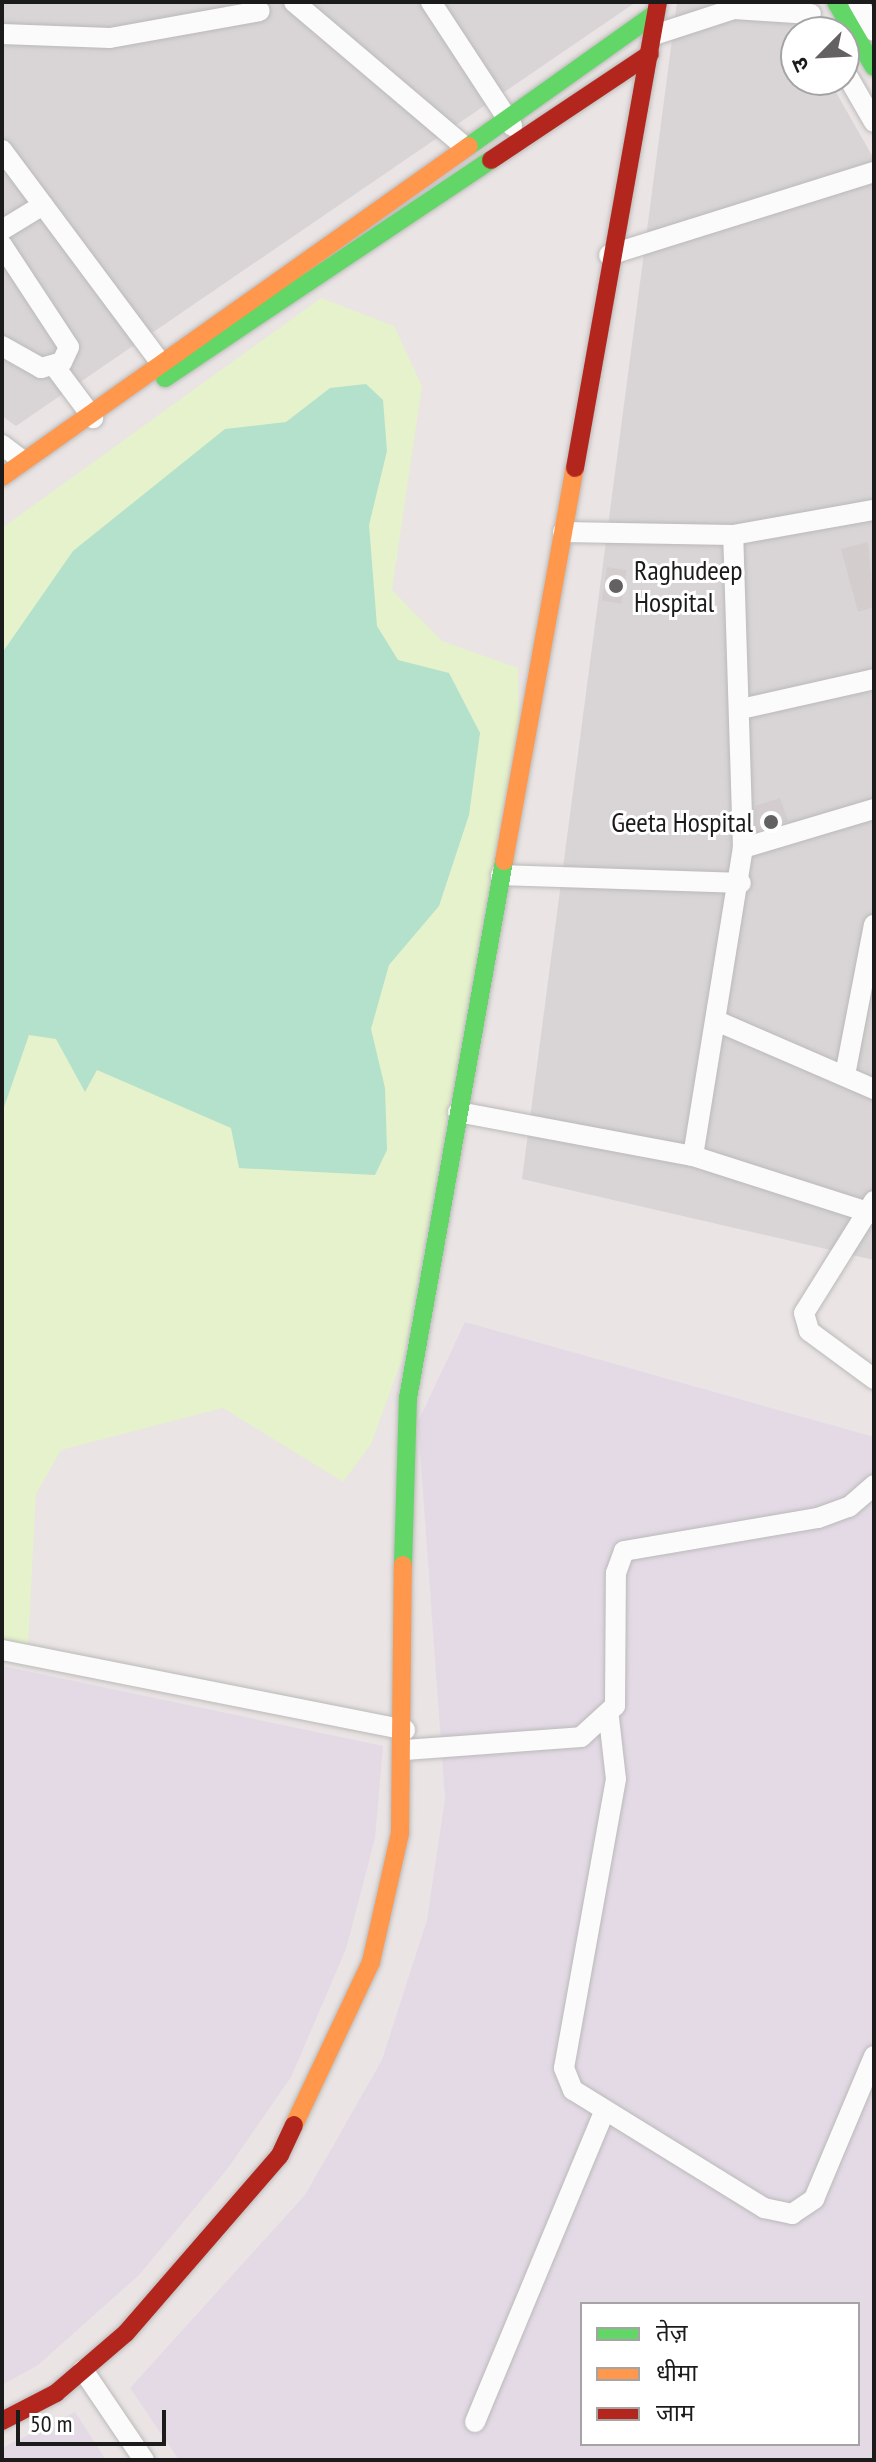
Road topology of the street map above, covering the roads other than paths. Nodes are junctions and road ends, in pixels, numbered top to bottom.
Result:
1 (292, 2) edge
2 (431, 2) edge
3 (836, 2) edge
4 (864, 4) edge
5 (257, 6) edge
6 (657, 8) edge
7 (813, 16) edge
8 (874, 31) edge
9 (2, 34) edge
10 (652, 44) junction
11 (874, 67) edge
12 (859, 96) edge
13 (507, 118) junction
14 (874, 122) edge
15 (521, 140) junction
16 (464, 146) junction
17 (2, 150) edge
18 (874, 172) edge
19 (43, 205) junction
20 (2, 230) edge
21 (2, 245) edge
22 (609, 255) junction
23 (2, 346) edge
24 (159, 361) junction
25 (55, 367) junction
26 (126, 394) junction
27 (93, 418) junction
28 (2, 445) edge
29 (23, 461) junction
30 (2, 477) edge
31 (874, 510) edge
32 (563, 532) junction
33 (733, 535) junction
34 (874, 679) edge
35 (741, 709) junction
36 (874, 809) edge
37 (743, 848) junction
38 (501, 875) junction
39 (741, 883) junction
40 (874, 927) edge
41 (719, 1022) junction
42 (845, 1075) junction
43 (874, 1089) edge
44 (458, 1112) junction
45 (693, 1156) junction
46 (872, 1208) edge
47 (874, 1379) edge
48 (874, 1485) edge
49 (2, 1650) edge
50 (609, 1718) junction
51 (405, 1740) junction
52 (874, 2056) edge
53 (604, 2112) junction
54 (83, 2370) junction
55 (2, 2421) edge
56 (475, 2422) dead end
57 (144, 2460) edge

1 - 5 street
1 - 16 street
2 - 13 street
3 - 11 street
4 - 8 street
5 - 9 street
6 - 10 street
6 - 13 street
7 - 10 street
10 - 15 street
10 - 22 street
12 - 14 street
13 - 15 street
13 - 16 street
15 - 26 street
16 - 24 street
17 - 19 street
18 - 22 street
19 - 20 street
19 - 24 street
21 - 25 street
22 - 32 street
23 - 25 street
24 - 26 street
25 - 27 street
26 - 27 street
27 - 29 street
28 - 29 street
29 - 30 street
31 - 33 street
32 - 33 street
32 - 38 street
33 - 35 street
34 - 35 street
35 - 37 street
36 - 37 street
37 - 39 street
38 - 39 street
38 - 44 street
39 - 41 street
40 - 42 street
41 - 42 street
41 - 45 street
42 - 43 street
44 - 45 street
44 - 51 street
45 - 46 street
46 - 47 street
48 - 50 street
49 - 51 street
50 - 51 street
50 - 53 street
51 - 54 street
52 - 53 street
53 - 56 street
54 - 55 street
54 - 57 street

